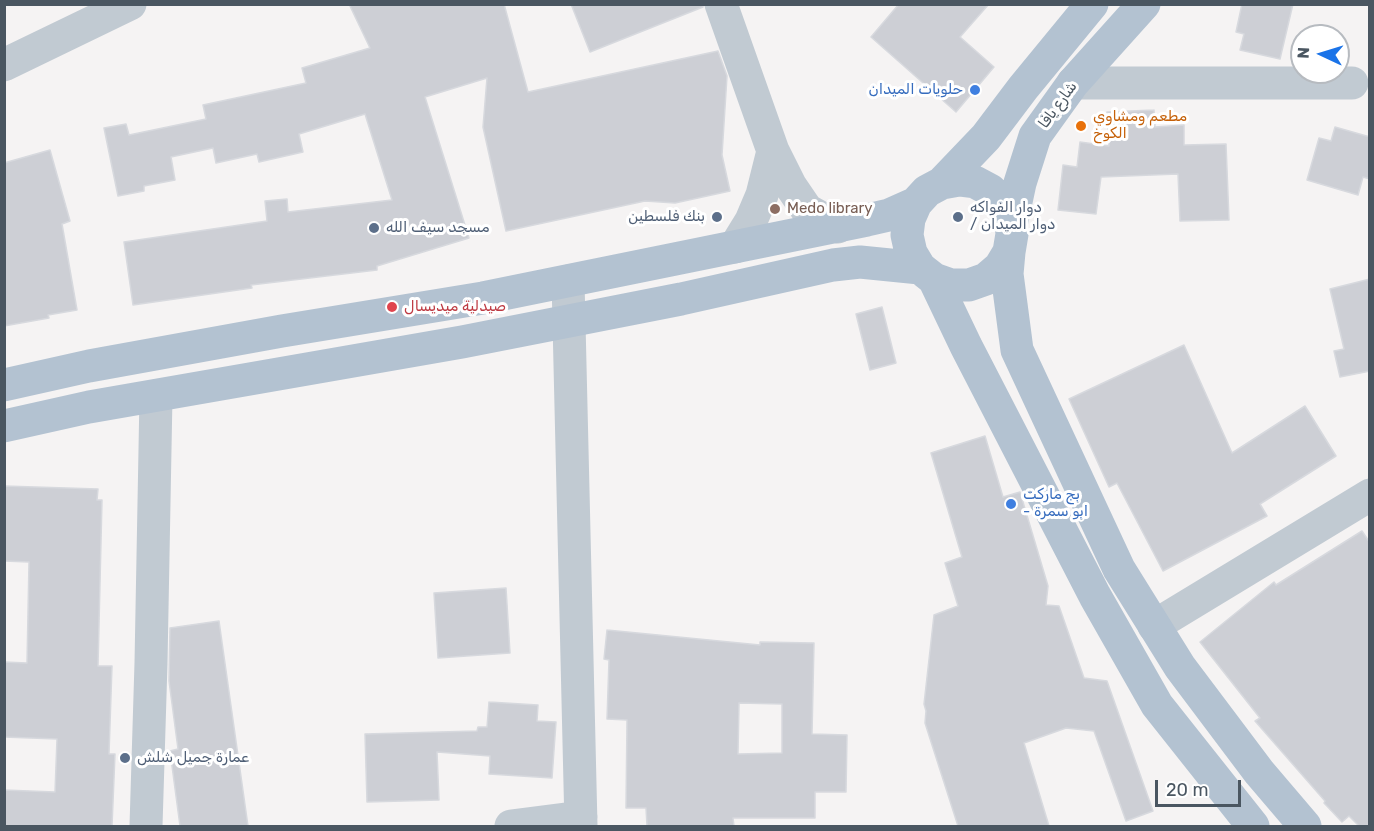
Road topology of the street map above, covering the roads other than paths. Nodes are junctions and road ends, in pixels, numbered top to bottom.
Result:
1 (130, 4) edge
2 (722, 4) edge
3 (1092, 4) edge
4 (1144, 4) edge
5 (4, 65) edge
6 (1073, 83) junction
7 (1352, 83) dead end
8 (773, 151) junction
9 (942, 183) junction
10 (916, 203) junction
11 (838, 227) junction
12 (1010, 238) junction
13 (735, 247) junction
14 (927, 274) junction
15 (568, 281) junction
16 (570, 320) junction
17 (4, 385) edge
18 (156, 396) junction
19 (4, 426) edge
20 (1370, 495) edge
21 (1154, 626) junction
22 (581, 822) edge
23 (146, 826) edge
24 (511, 826) edge
25 (1253, 826) edge
26 (1305, 826) edge

1 - 5 street
2 - 8 street
3 - 9 main road
4 - 6 main road, شارع يافا
6 - 7 street
6 - 12 main road, شارع يافا
8 - 11 street
8 - 13 street
9 - 10 main road
9 - 12 main road
10 - 11 main road
10 - 14 main road
11 - 13 main road
12 - 14 main road
12 - 21 main road, شارع يافا
13 - 15 main road
14 - 16 main road
14 - 25 main road
15 - 16 street
15 - 17 main road
16 - 18 main road
16 - 22 street
18 - 19 main road
18 - 23 street
20 - 21 street
21 - 26 main road, شارع يافا
22 - 24 street

